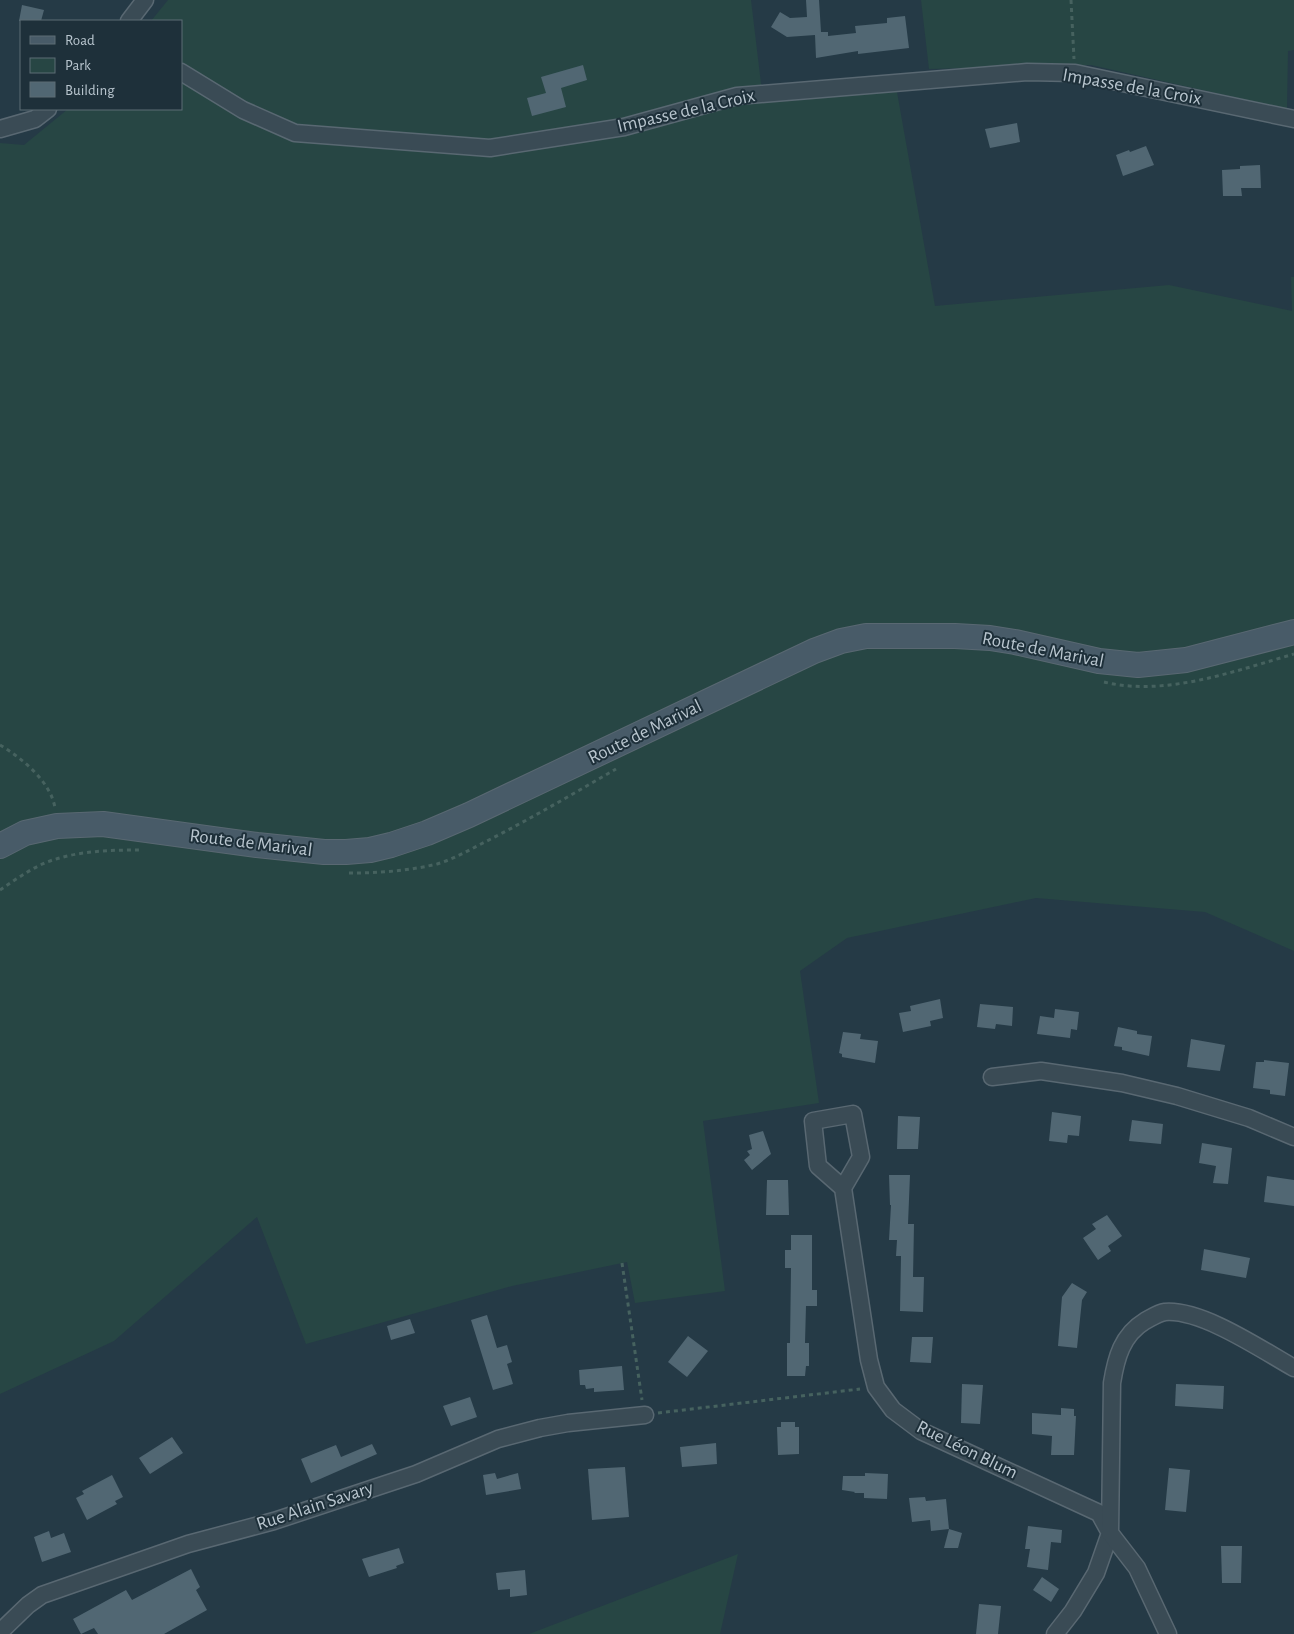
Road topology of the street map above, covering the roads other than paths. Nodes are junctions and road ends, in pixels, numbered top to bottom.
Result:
1 (146, 0) edge
2 (130, 20) edge
3 (182, 73) edge
4 (47, 110) edge
5 (1294, 119) edge
6 (0, 129) edge
7 (1294, 632) edge
8 (0, 846) edge
9 (992, 1077) dead end
10 (1294, 1137) edge
11 (843, 1188) dead end
12 (1294, 1368) edge
13 (645, 1415) road end
14 (1110, 1534) junction
15 (0, 1632) edge
16 (1055, 1634) edge
17 (1168, 1634) edge

1 - 2 street
3 - 5 street, Impasse de la Croix
4 - 6 street
7 - 8 main road, Route de Marival
9 - 10 street
11 - 14 street, Rue Léon Blum
12 - 14 street
13 - 15 street, Rue Alain Savary
14 - 16 street
14 - 17 street, Rue Léon Blum

